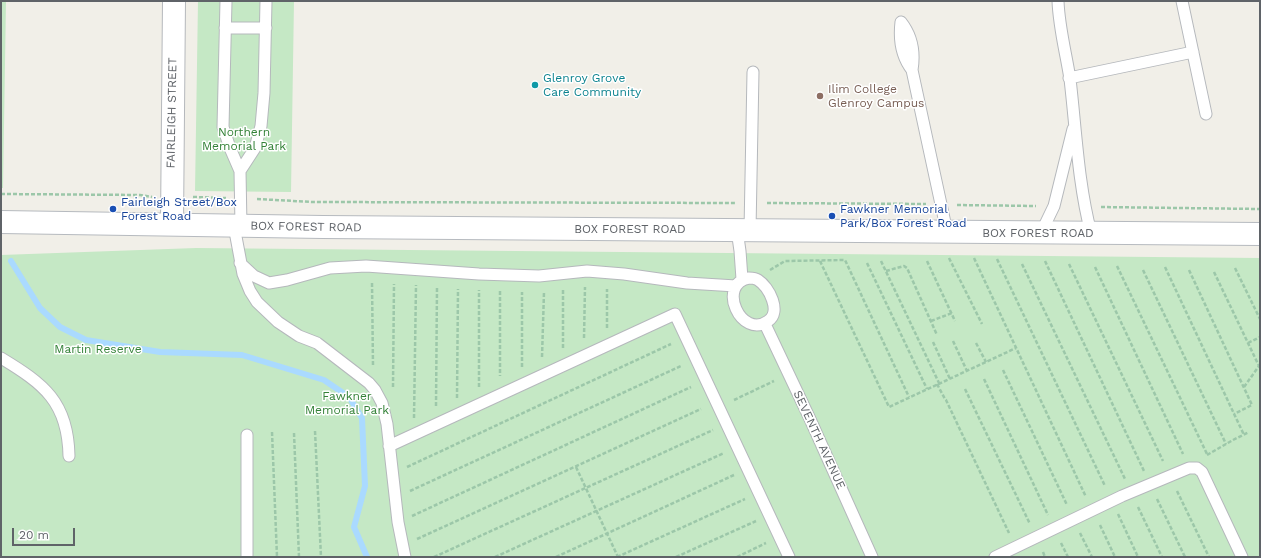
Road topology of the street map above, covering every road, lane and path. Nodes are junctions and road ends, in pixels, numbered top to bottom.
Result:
1 (174, 1) edge
2 (226, 1) edge
3 (266, 1) edge
4 (1058, 1) edge
5 (1182, 1) edge
6 (225, 28) junction
7 (266, 28) junction
8 (1193, 52) junction
9 (912, 70) dead end
10 (753, 72) dead end
11 (1069, 78) junction
12 (1206, 114) dead end
13 (1074, 121) junction
14 (240, 171) junction
15 (1, 194) edge
16 (6, 194) junction
17 (4, 197) dead end
18 (172, 197) junction
19 (240, 198) junction
20 (1, 222) edge
21 (172, 224) junction
22 (237, 226) junction
23 (744, 230) junction
24 (947, 232) junction
25 (1042, 233) junction
26 (1091, 233) junction
27 (1260, 234) edge
28 (949, 258) dead end
29 (974, 258) dead end
30 (997, 259) dead end
31 (820, 261) junction
32 (881, 261) dead end
33 (927, 261) dead end
34 (1045, 261) dead end
35 (240, 263) junction
36 (867, 263) dead end
37 (1022, 264) dead end
38 (1069, 264) dead end
39 (372, 266) junction
40 (1094, 266) dead end
41 (1117, 266) dead end
42 (1165, 267) dead end
43 (395, 268) junction
44 (1235, 268) dead end
45 (417, 270) junction
46 (1143, 270) dead end
47 (1189, 270) dead end
48 (437, 271) junction
49 (585, 271) junction
50 (886, 271) junction
51 (458, 272) junction
52 (608, 272) junction
53 (1214, 272) dead end
54 (479, 274) junction
55 (564, 274) junction
56 (500, 275) junction
57 (522, 276) junction
58 (544, 276) junction
59 (756, 279) junction
60 (739, 282) junction
61 (952, 313) junction
62 (1260, 319) edge
63 (931, 321) junction
64 (955, 321) dead end
65 (765, 324) junction
66 (982, 324) dead end
67 (937, 335) dead end
68 (686, 338) junction
69 (1260, 338) edge
70 (953, 341) dead end
71 (933, 342) dead end
72 (976, 343) dead end
73 (1248, 343) junction
74 (607, 346) junction
75 (1016, 348) junction
76 (584, 356) junction
77 (1, 358) edge
78 (696, 359) junction
79 (986, 362) junction
80 (563, 366) junction
81 (967, 370) junction
82 (1003, 370) dead end
83 (788, 375) junction
84 (542, 376) junction
85 (950, 379) junction
86 (984, 379) dead end
87 (706, 380) junction
88 (938, 384) junction
89 (522, 385) junction
90 (373, 387) junction
91 (1244, 387) junction
92 (393, 389) dead end
93 (927, 389) junction
94 (965, 389) dead end
95 (500, 395) junction
96 (909, 398) junction
97 (478, 405) junction
98 (718, 405) junction
99 (457, 414) junction
100 (1234, 414) junction
101 (436, 424) junction
102 (726, 424) junction
103 (315, 431) dead end
104 (272, 432) dead end
105 (1249, 432) dead end
106 (294, 433) dead end
107 (414, 434) junction
108 (247, 435) dead end
109 (1244, 435) junction
110 (1226, 444) junction
111 (389, 446) junction
112 (737, 447) junction
113 (1207, 455) junction
114 (69, 456) dead end
115 (576, 466) junction
116 (1192, 468) junction
117 (748, 469) junction
118 (394, 474) junction
119 (1170, 476) junction
120 (1150, 484) junction
121 (586, 488) junction
122 (1131, 492) junction
123 (758, 493) junction
124 (396, 497) junction
125 (1112, 501) junction
126 (1093, 510) junction
127 (596, 511) junction
128 (769, 515) junction
129 (1074, 520) junction
130 (398, 522) junction
131 (1054, 528) junction
132 (607, 534) junction
133 (779, 537) junction
134 (1036, 537) junction
135 (1015, 547) junction
136 (404, 551) edge
137 (247, 557) edge
138 (277, 557) edge
139 (299, 557) edge
140 (321, 557) edge
141 (434, 557) edge
142 (495, 557) edge
143 (556, 557) edge
144 (617, 557) edge
145 (676, 557) edge
146 (737, 557) edge
147 (788, 557) edge
148 (872, 557) edge
149 (995, 557) edge
150 (1045, 557) edge
151 (1092, 557) edge
152 (1115, 557) edge
153 (1138, 557) edge
154 (1162, 557) edge
155 (1185, 557) edge
156 (1209, 557) edge
157 (1242, 557) edge

1 - 18 street, FAIRLEIGH STREET
2 - 6 lane
3 - 7 lane
4 - 11 lane
5 - 8 lane
6 - 7 lane
6 - 14 lane
7 - 14 lane
8 - 11 lane
8 - 12 lane
9 - 24 lane
10 - 23 lane
11 - 13 lane
13 - 25 lane
13 - 26 lane
14 - 19 lane
15 - 16 path
16 - 17 path
16 - 18 path
18 - 19 path
18 - 21 street, FAIRLEIGH STREET
19 - 22 lane
20 - 21 street, BOX FOREST ROAD
21 - 22 street, BOX FOREST ROAD
22 - 23 street, BOX FOREST ROAD
22 - 35 lane
23 - 24 street, BOX FOREST ROAD
23 - 60 lane
24 - 25 street, BOX FOREST ROAD
25 - 26 street, BOX FOREST ROAD
26 - 27 street, BOX FOREST ROAD
28 - 66 path
29 - 75 path
30 - 125 path
31 - 59 path
31 - 96 path
31 - 96 path
32 - 50 path
33 - 61 path
34 - 120 path
35 - 39 lane
35 - 90 lane
36 - 93 path
37 - 122 path
38 - 119 path
39 - 43 lane
39 - 90 path
40 - 116 path
41 - 113 path
42 - 100 path
43 - 45 lane
43 - 92 path
44 - 62 path
45 - 48 lane
45 - 107 path
46 - 110 path
47 - 91 path
48 - 51 lane
48 - 101 path
49 - 52 lane
49 - 55 lane
49 - 76 path
50 - 63 path
50 - 88 path
51 - 54 lane
51 - 99 path
52 - 60 lane
52 - 74 path
53 - 73 path
54 - 56 lane
54 - 97 path
55 - 58 lane
55 - 80 path
56 - 57 lane
56 - 95 path
57 - 58 lane
57 - 89 path
58 - 84 path
59 - 60 lane
59 - 65 lane
60 - 65 lane
61 - 63 path
61 - 64 path
63 - 67 path
65 - 83 lane, SEVENTH AVENUE
68 - 74 lane
68 - 78 lane
68 - 118 path
69 - 73 path
70 - 81 path
71 - 85 path
72 - 79 path
73 - 91 path
74 - 76 lane
75 - 79 path
75 - 126 path
76 - 80 lane
77 - 114 lane
78 - 87 lane
78 - 124 path
79 - 81 path
80 - 84 lane
81 - 85 path
82 - 129 path
83 - 98 path
83 - 148 lane, SEVENTH AVENUE
84 - 89 lane
85 - 88 path
86 - 131 path
87 - 98 lane
87 - 130 path
88 - 93 path
88 - 135 path
89 - 95 lane
90 - 111 lane
91 - 100 path
93 - 96 path
94 - 134 path
95 - 97 lane
97 - 99 lane
98 - 102 lane
98 - 115 path
99 - 101 lane
100 - 109 path
101 - 107 lane
102 - 112 lane
102 - 121 path
103 - 140 path
104 - 138 path
105 - 109 path
106 - 139 path
107 - 111 lane
108 - 137 lane
109 - 110 path
110 - 113 path
111 - 118 lane
112 - 117 lane
112 - 127 path
113 - 116 path
115 - 121 path
115 - 136 path
116 - 119 lane
116 - 157 lane
117 - 123 lane
117 - 132 path
118 - 124 lane
119 - 120 lane
119 - 156 path
120 - 122 lane
120 - 155 path
121 - 127 path
121 - 141 path
122 - 125 lane
122 - 154 path
123 - 128 lane
123 - 144 path
124 - 130 lane
125 - 126 lane
125 - 153 path
126 - 129 lane
126 - 152 path
127 - 132 path
127 - 142 path
128 - 133 lane
128 - 145 path
129 - 131 lane
129 - 151 path
130 - 136 lane
131 - 134 lane
132 - 143 path
132 - 144 path
133 - 146 path
133 - 147 lane
134 - 135 lane
134 - 150 path
135 - 149 lane

